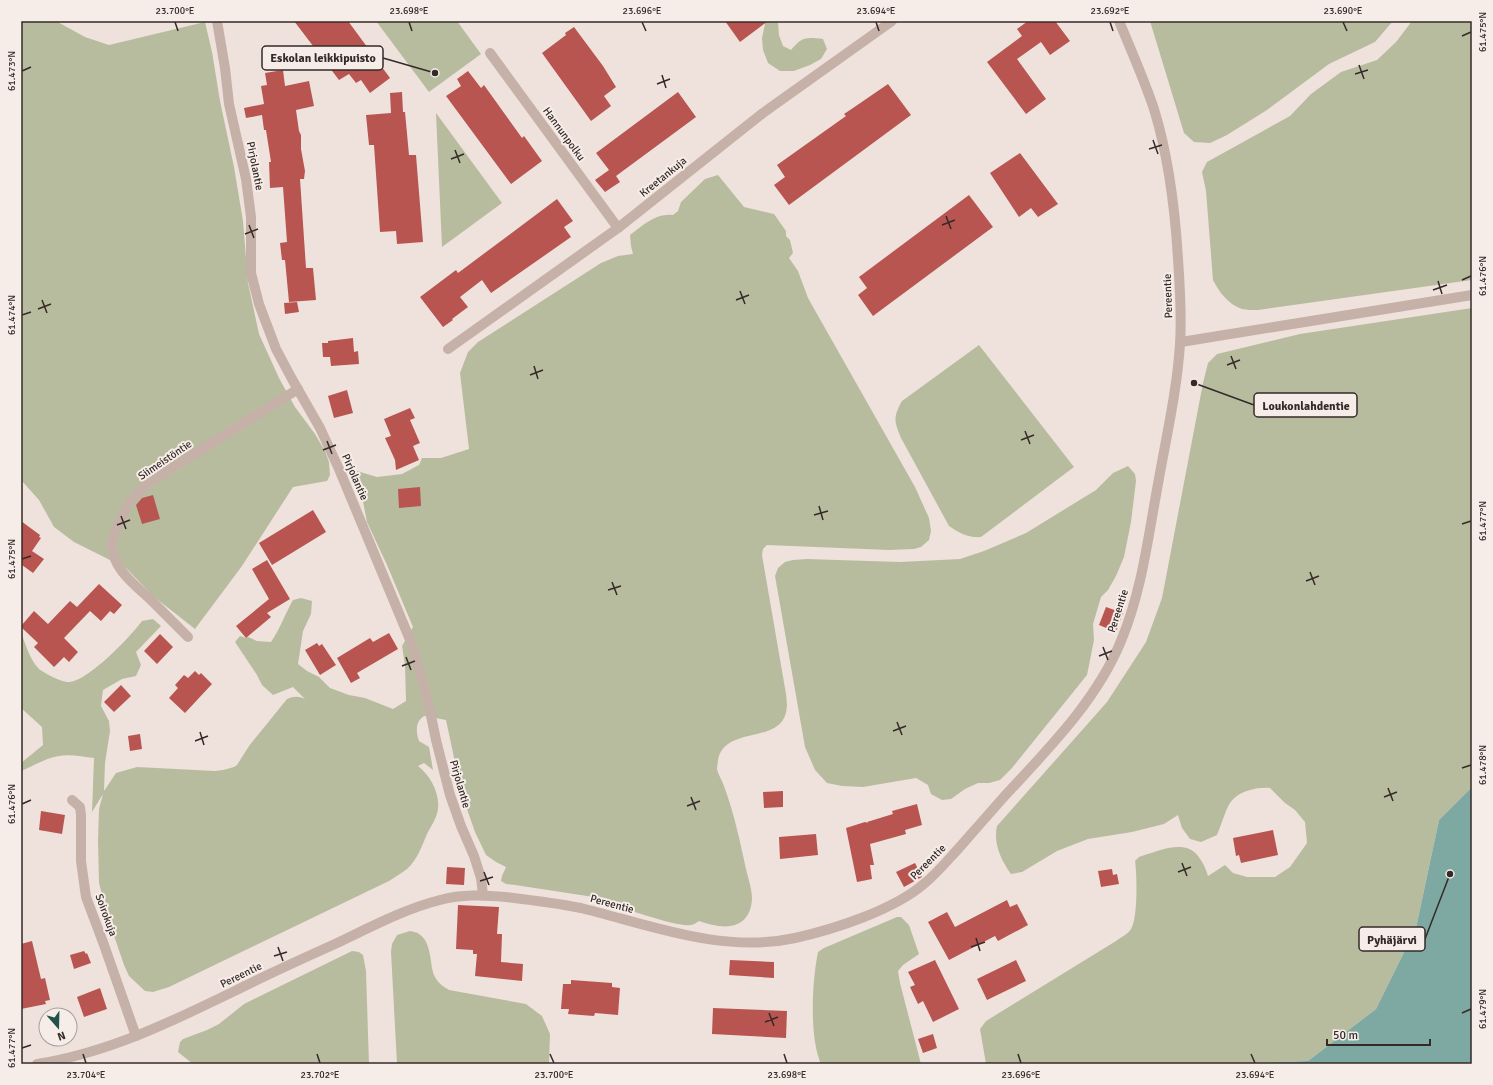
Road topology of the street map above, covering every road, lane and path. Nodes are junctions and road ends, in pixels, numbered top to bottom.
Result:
1 (217, 21) edge
2 (892, 21) edge
3 (1119, 21) edge
4 (490, 53) dead end
5 (618, 228) junction
6 (1472, 295) edge
7 (1181, 342) junction
8 (448, 349) dead end
9 (298, 389) junction
10 (188, 637) dead end
11 (72, 800) dead end
12 (483, 895) junction
13 (136, 1036) junction
14 (50, 1063) edge
15 (37, 1064) edge

1 - 9 street, Pirjolantie
2 - 5 street, Kreetankuja
3 - 7 street, Pereentie
4 - 5 street, Hannunpolku
5 - 8 street, Kreetankuja
6 - 7 street
7 - 12 street, Pereentie
9 - 10 street, Siimeistöntie
9 - 12 street, Pirjolantie
11 - 13 street, Soirokuja
12 - 13 street, Pereentie
13 - 14 street, Pereentie
14 - 15 street, Pereentie

